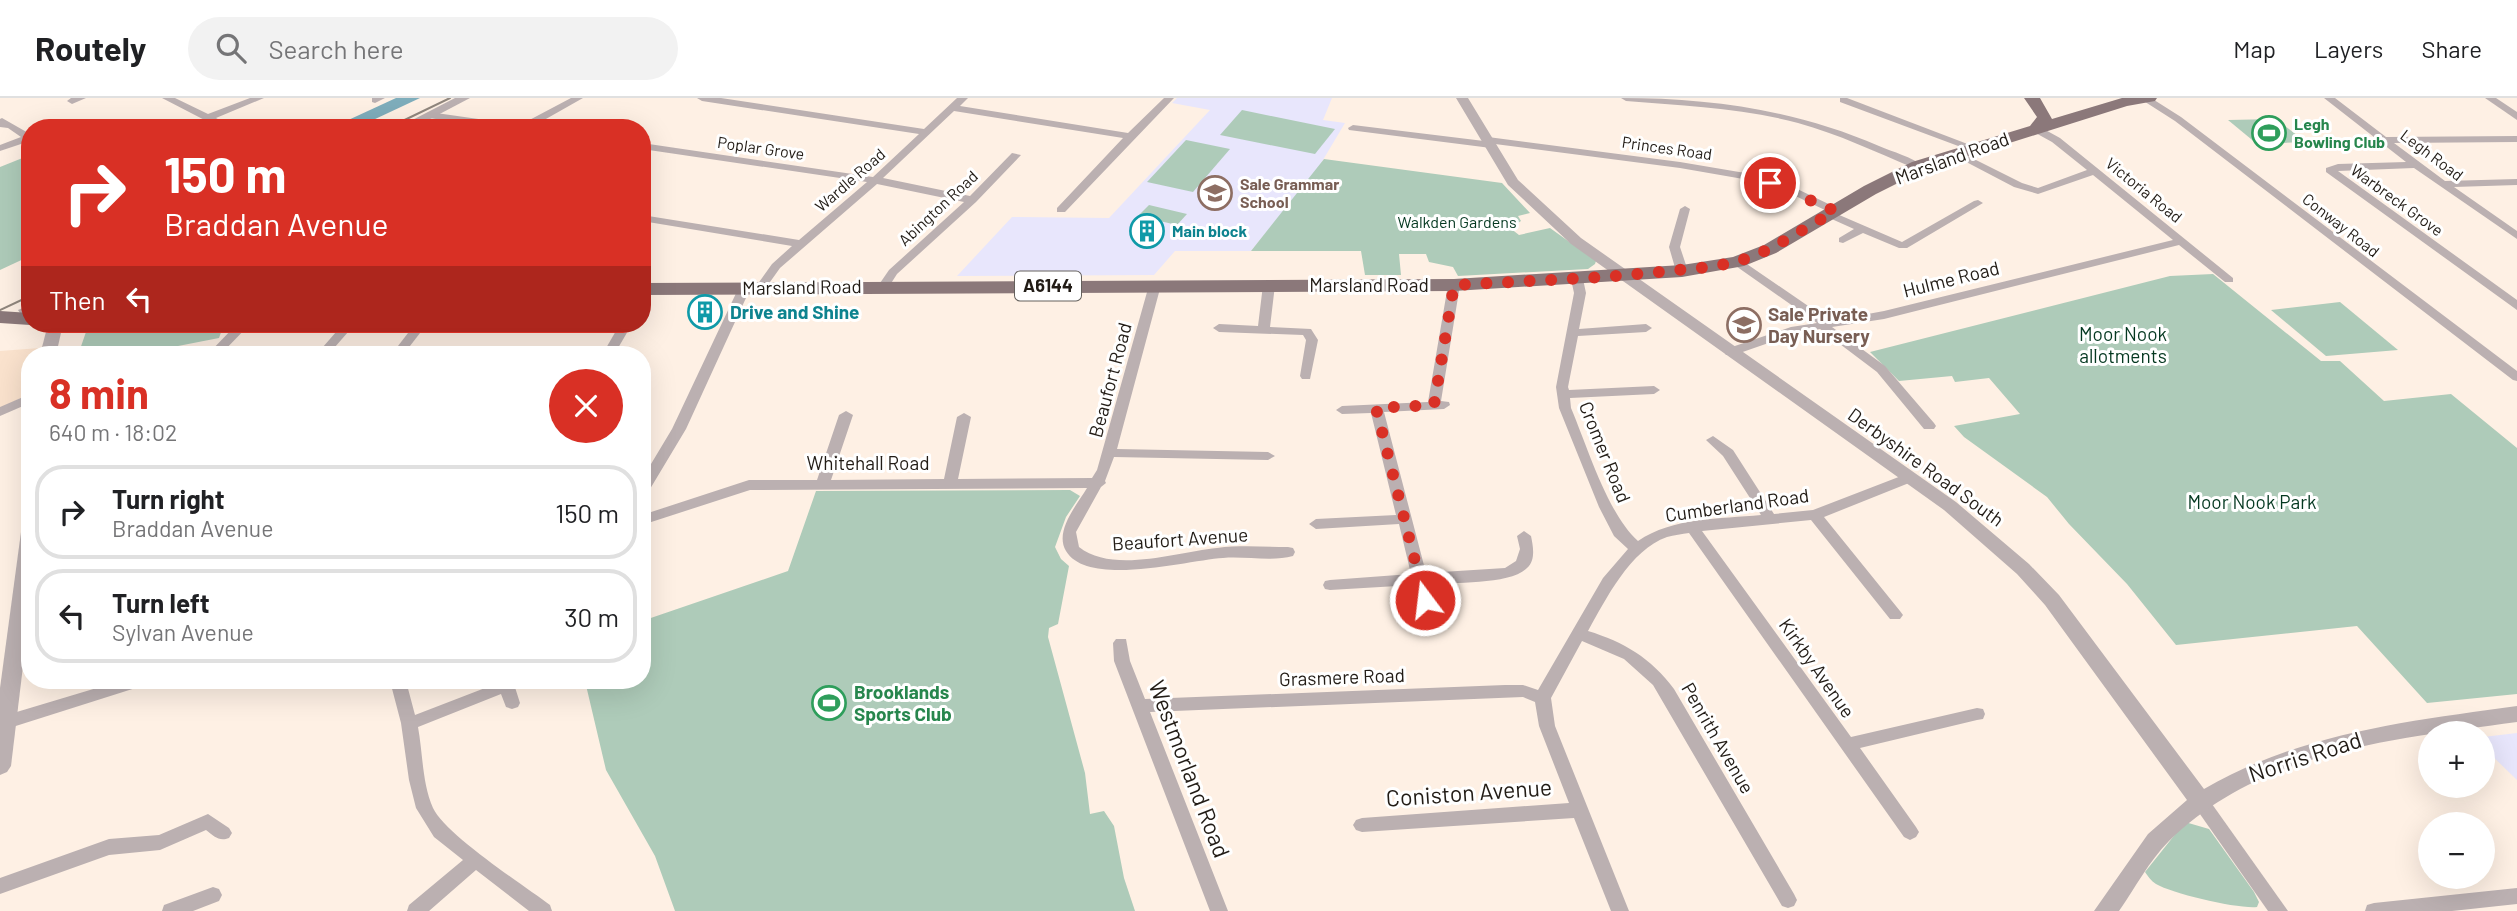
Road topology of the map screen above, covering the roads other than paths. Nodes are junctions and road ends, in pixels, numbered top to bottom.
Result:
1 (167, 98) edge
2 (259, 98) edge
3 (464, 98) edge
4 (578, 98) edge
5 (702, 98) edge
6 (962, 98) edge
7 (1169, 98) edge
8 (1462, 98) edge
9 (1626, 98) edge
10 (2147, 98) edge
11 (2329, 98) edge
12 (2490, 98) edge
13 (1843, 100) dead end
14 (2036, 102) edge
15 (952, 108) junction
16 (2085, 114) junction
17 (429, 115) junction
18 (2517, 117) edge
19 (208, 118) joint
20 (421, 119) edge
21 (457, 119) edge
22 (538, 119) edge
23 (1, 123) edge
24 (1353, 128) dead end
25 (2036, 129) junction
26 (21, 132) edge
27 (926, 132) junction
28 (1130, 136) junction
29 (2517, 139) edge
30 (21, 140) edge
31 (2386, 140) junction
32 (1489, 142) junction
33 (651, 147) edge
34 (0, 148) edge
35 (1964, 151) junction
36 (1016, 155) dead end
37 (2416, 165) junction
38 (1918, 166) junction
39 (2094, 171) junction
40 (875, 180) junction
41 (2517, 182) edge
42 (2444, 184) junction
43 (972, 200) junction
44 (1978, 203) dead end
45 (1685, 209) dead end
46 (1061, 211) dead end
47 (1832, 213) junction
48 (651, 219) edge
49 (1862, 229) junction
50 (2515, 233) edge
51 (1843, 240) dead end
52 (2182, 241) junction
53 (800, 244) junction
54 (1605, 261) junction
55 (1737, 262) junction
56 (1672, 272) junction
57 (1624, 275) junction
58 (1582, 278) junction
59 (2229, 280) dead end
60 (1155, 285) junction
61 (1269, 285) junction
62 (1454, 285) junction
63 (884, 286) junction
64 (753, 287) junction
65 (651, 291) edge
66 (1646, 291) junction
67 (2517, 306) edge
68 (21, 314) edge
69 (0, 317) edge
70 (1827, 324) junction
71 (1219, 328) dead end
72 (1646, 328) dead end
73 (1264, 330) junction
74 (235, 333) edge
75 (1571, 333) junction
76 (222, 346) edge
77 (1730, 352) junction
78 (1306, 376) dead end
79 (2517, 377) edge
80 (1654, 390) dead end
81 (1563, 394) junction
82 (21, 402) edge
83 (1376, 408) junction
84 (1342, 410) dead end
85 (0, 412) edge
86 (846, 415) dead end
87 (964, 417) dead end
88 (1928, 426) dead end
89 (1713, 440) dead end
90 (1110, 453) junction
91 (1268, 455) dead end
92 (651, 476) edge
93 (1909, 478) junction
94 (1099, 483) junction
95 (822, 484) junction
96 (950, 484) junction
97 (1815, 515) junction
98 (651, 517) edge
99 (1404, 519) junction
100 (1770, 519) junction
101 (1316, 524) dead end
102 (1692, 527) junction
103 (1524, 536) dead end
104 (1637, 549) junction
105 (1287, 552) dead end
106 (1419, 579) junction
107 (1330, 585) dead end
108 (1425, 600) dead end
109 (1895, 615) dead end
110 (21, 620) edge
111 (1578, 634) junction
112 (1121, 643) dead end
113 (113, 689) edge
114 (400, 689) edge
115 (492, 689) edge
116 (508, 689) edge
117 (1543, 698) junction
118 (512, 703) dead end
119 (1141, 706) junction
120 (1977, 714) dead end
121 (2517, 714) edge
122 (3, 723) edge
123 (409, 724) junction
124 (1846, 745) junction
125 (0, 766) edge
126 (2201, 802) junction
127 (1579, 810) junction
128 (1362, 825) dead end
129 (1910, 832) dead end
130 (223, 833) dead end
131 (475, 859) junction
132 (0, 887) edge
133 (213, 895) dead end
134 (2517, 895) edge
135 (1787, 900) dead end
136 (171, 911) edge
137 (416, 911) edge
138 (542, 911) edge
139 (1219, 911) edge
140 (1620, 911) edge
141 (2106, 911) edge
142 (2279, 911) edge
143 (2374, 911) edge

1 - 19 street
2 - 19 street
3 - 17 street
4 - 22 street
5 - 27 street
6 - 15 street, Wardle Road
7 - 28 street
8 - 32 street, Derbyshire Road South
9 - 38 street
10 - 16 main road, Marsland Road / A6144
10 - 79 street, Conway Road
11 - 31 street, Legh Road
12 - 18 street
13 - 35 street
14 - 16 main road, A6144
14 - 25 main road, A6144
15 - 27 street, Wardle Road
15 - 28 street
16 - 25 main road, Marsland Road / A6144
17 - 20 street
17 - 21 street
23 - 26 street
24 - 32 street, Princes Road
25 - 35 main road, Marsland Road / A6144
25 - 39 street, Victoria Road
27 - 40 street, Wardle Road
28 - 46 street
29 - 31 street
30 - 34 street
31 - 37 street, Legh Road
32 - 47 street, Princes Road
32 - 54 street, Derbyshire Road South
33 - 40 street, Poplar Grove
35 - 38 main road, Marsland Road / A6144
35 - 39 street
36 - 43 street, Abington Road
37 - 42 street, Legh Road
37 - 67 street, Warbreck Grove
38 - 47 main road, Marsland Road / A6144
39 - 52 street, Victoria Road
40 - 43 street, Poplar Grove
40 - 53 street, Wardle Road
41 - 42 street
42 - 50 street, Legh Road
43 - 63 street, Abington Road
44 - 49 street, Princes Road
45 - 56 street
47 - 49 street, Princes Road
47 - 55 main road, Marsland Road / A6144
48 - 53 street
49 - 51 street
52 - 59 street, Victoria Road
52 - 70 street, Hulme Road
53 - 64 street, Wardle Road
54 - 57 street, Derbyshire Road South
54 - 58 main road
55 - 56 main road, Marsland Road / A6144
55 - 70 street
56 - 57 main road, Marsland Road / A6144
56 - 66 main road
57 - 58 main road, Marsland Road / A6144
57 - 66 street, Derbyshire Road South
58 - 62 main road, Marsland Road / A6144
58 - 75 street, Cromer Road
60 - 61 main road, Marsland Road / A6144
60 - 63 main road, Marsland Road / A6144
60 - 90 street, Beaufort Road
61 - 62 main road, Marsland Road / A6144
61 - 73 street
62 - 83 street
63 - 64 main road, Marsland Road / A6144
64 - 65 main road, Marsland Road / A6144
64 - 92 street, Wardle Road
66 - 77 street, Derbyshire Road South
68 - 69 main road
70 - 77 street, Hulme Road
70 - 88 street
71 - 73 street
72 - 75 street
73 - 78 street
74 - 76 street
75 - 81 street, Cromer Road
77 - 93 street, Derbyshire Road South
80 - 81 street
81 - 104 street, Cromer Road
82 - 85 street
83 - 84 street
83 - 99 street
86 - 95 street
87 - 96 street
89 - 100 street
90 - 91 street
90 - 94 street, Beaufort Road
93 - 97 street, Cumberland Road
93 - 126 street, Derbyshire Road South
94 - 96 street, Whitehall Road
94 - 105 street, Beaufort Avenue
95 - 96 street, Whitehall Road
95 - 98 street, Whitehall Road
97 - 100 street, Cumberland Road
97 - 109 street
99 - 101 street
99 - 106 street
100 - 102 street, Cumberland Road
102 - 104 street, Cumberland Road
102 - 124 street, Kirkby Avenue
103 - 106 street
104 - 111 street, Cumberland Road
106 - 107 street
106 - 108 street
110 - 122 street
111 - 117 street, Cumberland Road
111 - 135 street, Penrith Avenue
112 - 119 street, Westmorland Road
113 - 122 street
114 - 123 street
115 - 123 street
116 - 118 street
117 - 119 street, Grasmere Road
117 - 127 street
119 - 139 street, Westmorland Road
120 - 124 street
121 - 126 street, Norris Road
122 - 125 street
123 - 131 street
124 - 129 street, Kirkby Avenue
126 - 141 street, Norris Road
126 - 142 street, Derbyshire Road South
127 - 128 street, Coniston Avenue
127 - 140 street
130 - 132 street
131 - 137 street
131 - 138 street
133 - 136 street
134 - 143 street

